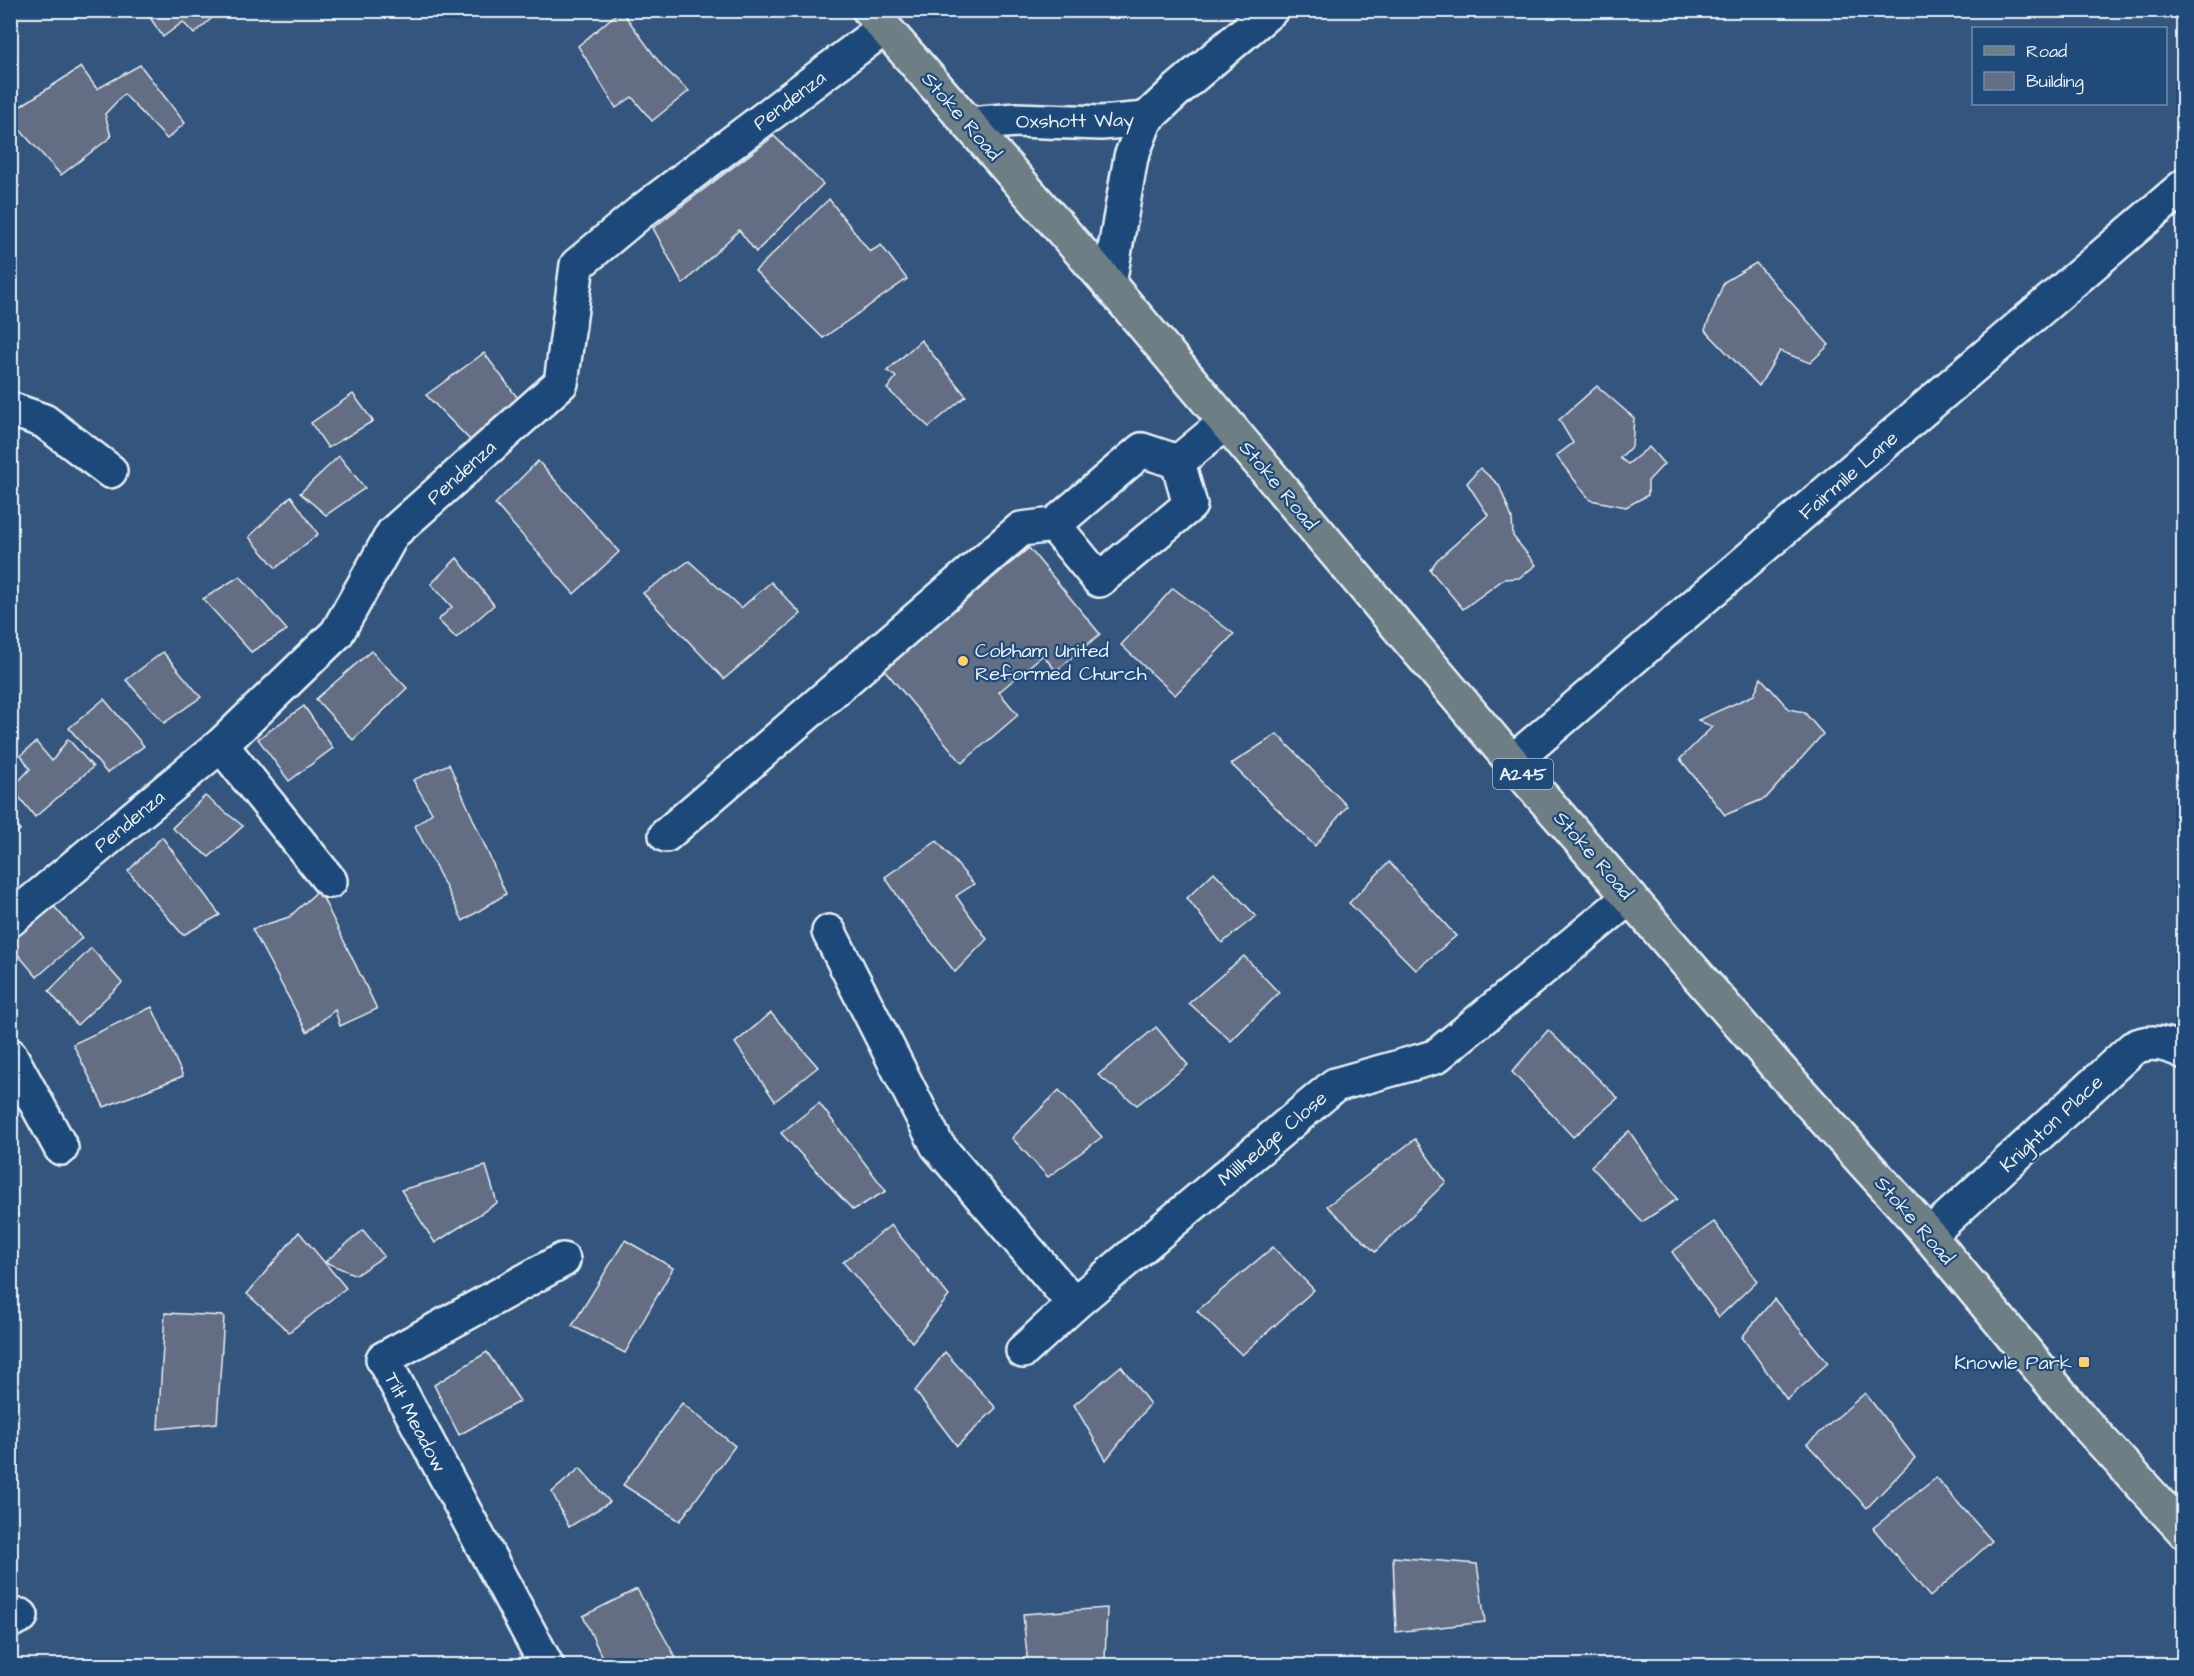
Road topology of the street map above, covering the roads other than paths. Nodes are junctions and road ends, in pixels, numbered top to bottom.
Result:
1 (1271, 10) edge
2 (877, 19) edge
3 (1146, 119) junction
4 (969, 124) junction
5 (2184, 186) edge
6 (1109, 284) junction
7 (10, 409) edge
8 (1225, 423) junction
9 (1178, 462) junction
10 (110, 471) dead end
11 (1054, 525) junction
12 (220, 745) junction
13 (1512, 762) junction
14 (666, 835) dead end
15 (330, 881) dead end
16 (1629, 897) junction
17 (10, 920) edge
18 (829, 932) dead end
19 (2184, 1052) edge
20 (10, 1055) edge
21 (61, 1148) dead end
22 (1929, 1235) junction
23 (563, 1260) dead end
24 (1074, 1304) junction
25 (1023, 1352) dead end
26 (2184, 1531) edge
27 (547, 1665) edge

1 - 3 street, Oxshott Way
2 - 4 main road, Stoke Road / A245
2 - 12 street, Pendenza
3 - 4 street, Oxshott Way
3 - 6 street, Oxshott Way
4 - 6 main road, Stoke Road / A245
5 - 13 street, Fairmile Lane
6 - 8 main road, Stoke Road / A245
7 - 10 street
8 - 9 street
8 - 13 main road, Stoke Road / A245
9 - 11 street
9 - 11 street
11 - 14 street
12 - 15 street
12 - 17 street, Pendenza
13 - 16 main road, Stoke Road / A245
16 - 22 main road, Stoke Road / A245
16 - 24 street, Millhedge Close
18 - 24 street
19 - 22 street, Knighton Place
20 - 21 street
22 - 26 main road, Stoke Road / A245
23 - 27 street, Tilt Meadow
24 - 25 street, Millhedge Close

